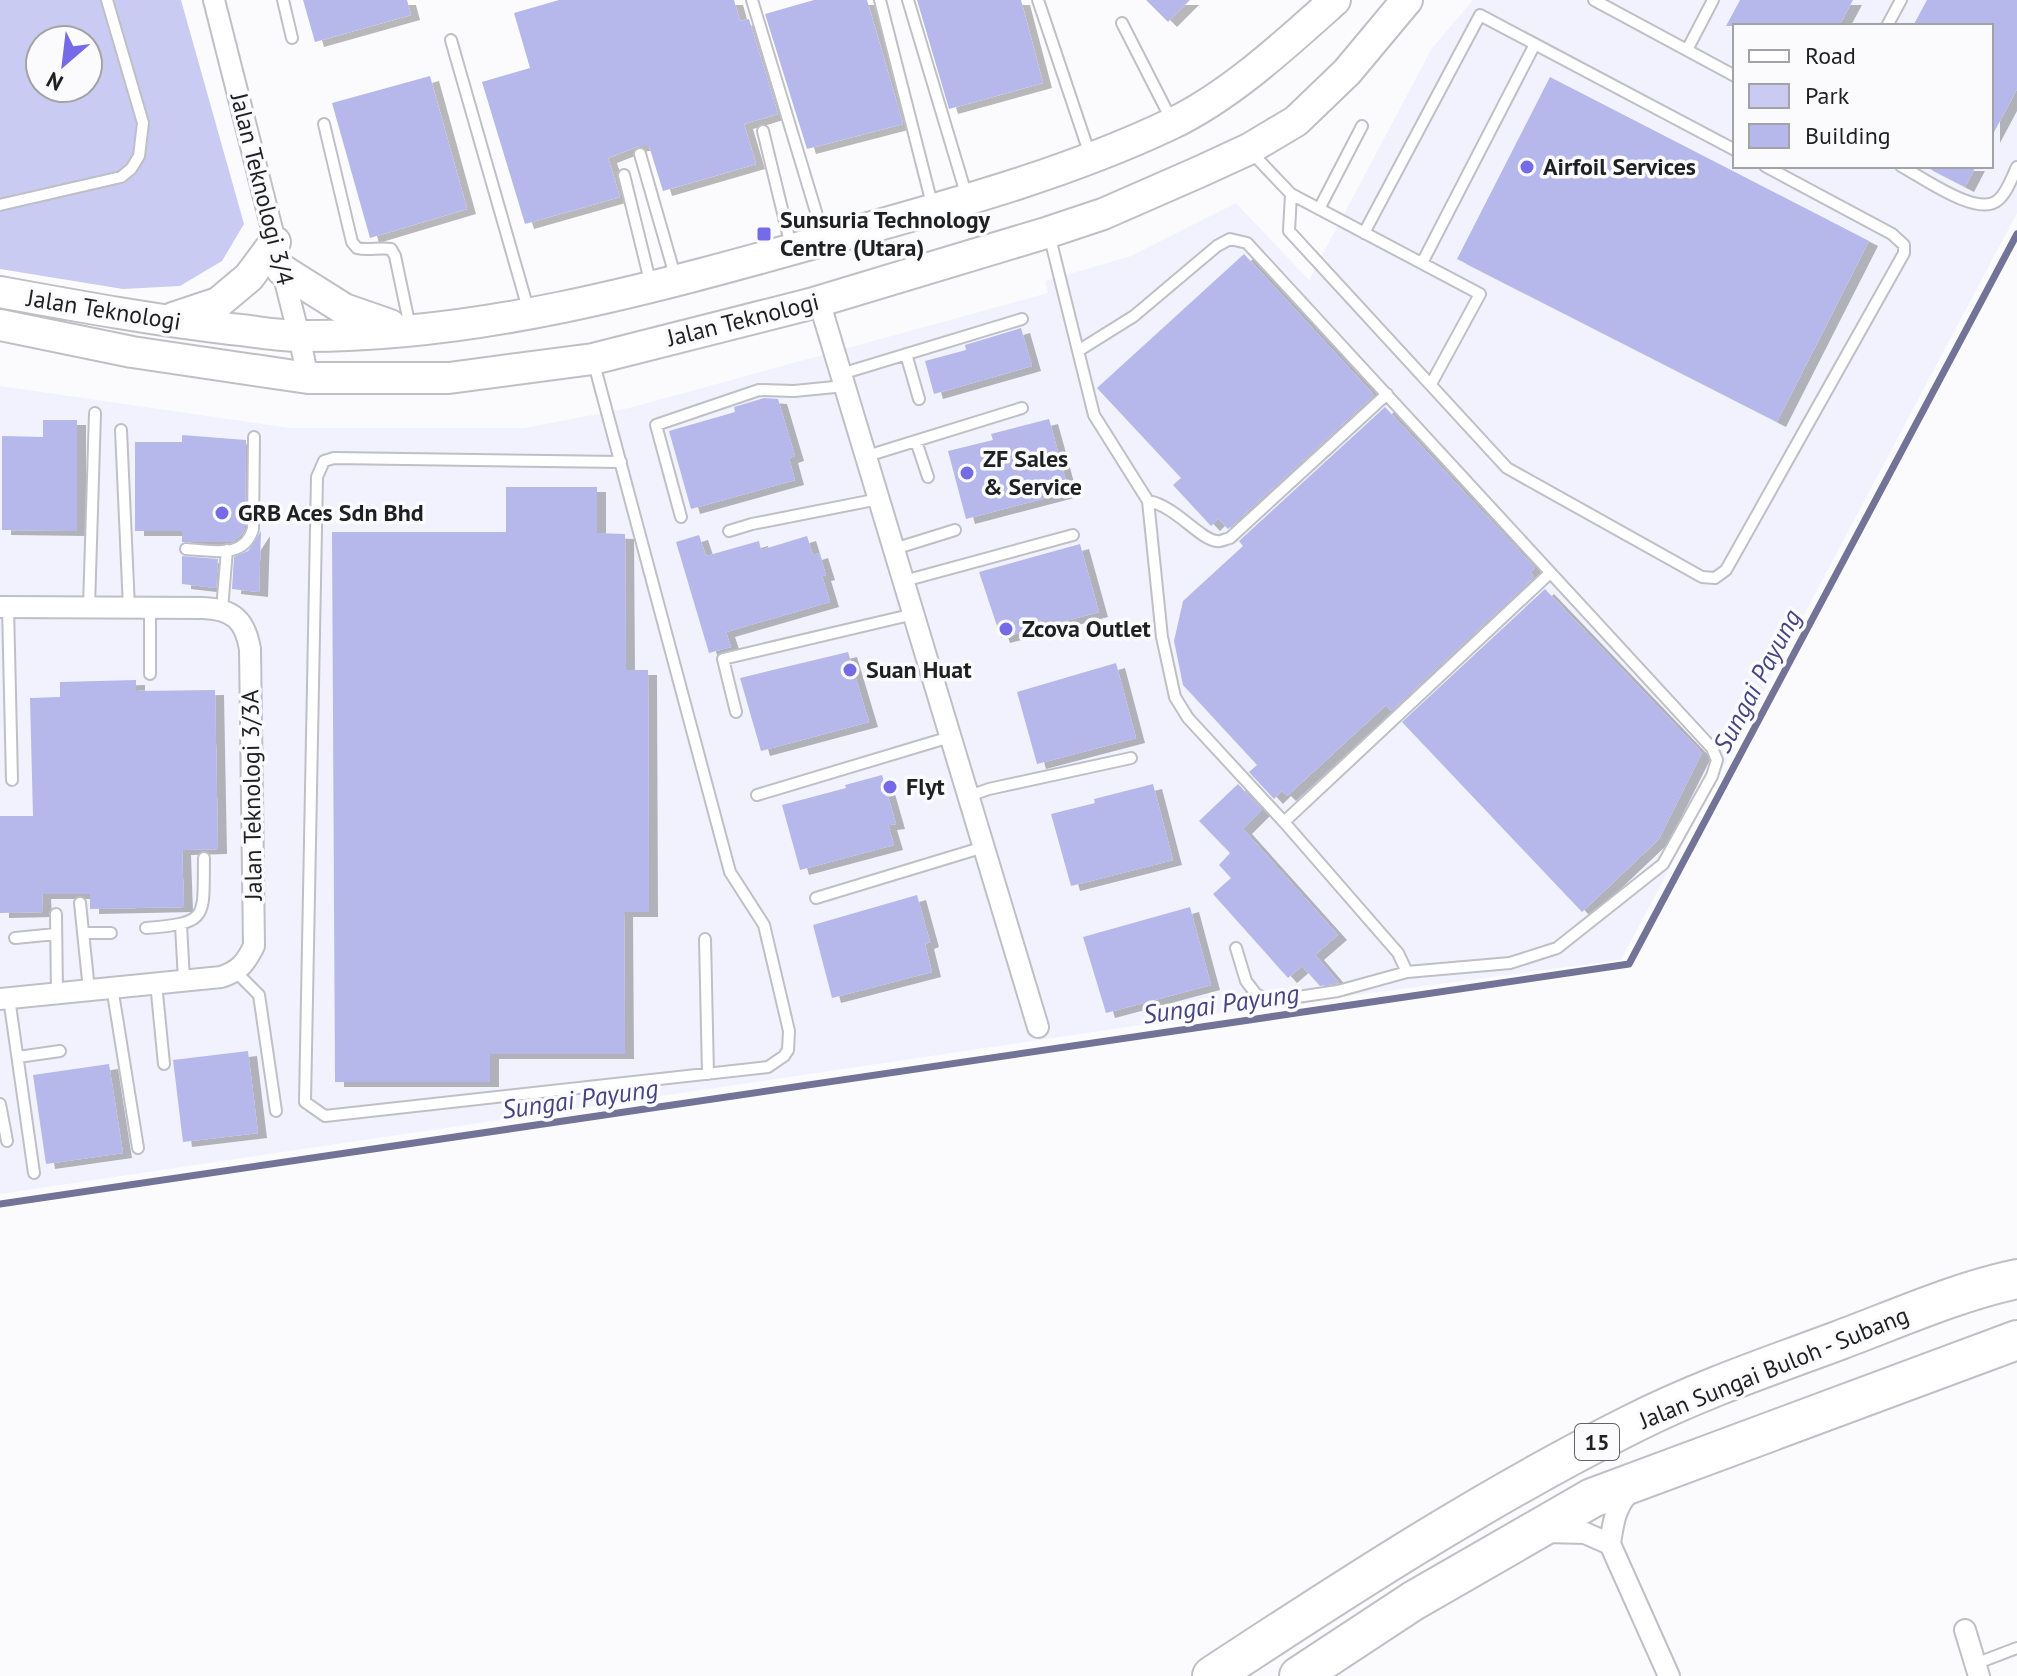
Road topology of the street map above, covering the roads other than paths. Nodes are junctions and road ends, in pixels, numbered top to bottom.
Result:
1 (107, 0) edge
2 (214, 0) edge
3 (283, 0) edge
4 (752, 0) edge
5 (880, 0) edge
6 (908, 0) edge
7 (1038, 0) edge
8 (1407, 0) edge
9 (1594, 0) edge
10 (1713, 0) edge
11 (1901, 0) edge
12 (1332, 1) edge
13 (1122, 23) dead end
14 (1888, 24) edge
15 (292, 38) dead end
16 (451, 40) dead end
17 (1535, 44) junction
18 (1687, 50) junction
19 (1733, 75) edge
20 (1173, 123) junction
21 (324, 124) dead end
22 (1362, 126) dead end
23 (763, 131) dead end
24 (1249, 149) junction
25 (1733, 149) edge
26 (640, 154) dead end
27 (1091, 157) junction
28 (2017, 167) edge
29 (1769, 168) edge
30 (1905, 168) edge
31 (624, 175) dead end
32 (1291, 194) junction
33 (968, 200) junction
34 (0, 205) edge
35 (1319, 209) junction
36 (934, 210) junction
37 (1049, 232) junction
38 (1364, 233) junction
39 (825, 240) junction
40 (792, 249) junction
41 (278, 256) junction
42 (1422, 263) junction
43 (664, 284) junction
44 (0, 292) edge
45 (819, 301) junction
46 (530, 314) junction
47 (1022, 319) dead end
48 (163, 321) junction
49 (0, 325) edge
50 (406, 330) junction
51 (299, 336) junction
52 (1078, 351) junction
53 (906, 354) junction
54 (593, 359) junction
55 (308, 378) junction
56 (843, 380) junction
57 (1431, 384) junction
58 (1387, 394) junction
59 (919, 399) dead end
60 (1022, 408) dead end
61 (95, 413) dead end
62 (121, 430) dead end
63 (254, 437) dead end
64 (916, 441) junction
65 (867, 456) junction
66 (621, 462) junction
67 (928, 477) dead end
68 (879, 499) junction
69 (1148, 501) junction
70 (681, 517) dead end
71 (955, 530) dead end
72 (729, 531) dead end
73 (1073, 535) dead end
74 (186, 549) dead end
75 (894, 549) junction
76 (227, 550) junction
77 (1550, 573) junction
78 (904, 581) junction
79 (4, 607) edge
80 (89, 607) junction
81 (129, 608) junction
82 (150, 608) junction
83 (222, 609) junction
84 (914, 614) junction
85 (150, 674) dead end
86 (736, 712) dead end
87 (950, 737) junction
88 (1131, 758) dead end
89 (12, 780) dead end
90 (757, 795) dead end
91 (969, 796) junction
92 (1284, 822) junction
93 (984, 847) junction
94 (204, 858) dead end
95 (816, 898) dead end
96 (80, 903) dead end
97 (56, 914) dead end
98 (181, 925) junction
99 (146, 928) dead end
100 (84, 933) junction
101 (111, 933) dead end
102 (56, 934) junction
103 (15, 938) dead end
104 (705, 939) dead end
105 (1236, 948) dead end
106 (236, 972) junction
107 (1407, 972) junction
108 (184, 980) junction
109 (156, 983) junction
110 (112, 987) junction
111 (89, 990) junction
112 (57, 993) junction
113 (4, 999) edge
114 (1038, 1027) dead end
115 (60, 1051) dead end
116 (18, 1057) junction
117 (164, 1064) dead end
118 (708, 1074) junction
119 (0, 1104) edge
120 (276, 1111) dead end
121 (7, 1141) dead end
122 (138, 1148) dead end
123 (34, 1173) dead end
124 (2017, 1279) edge
125 (2017, 1340) edge
126 (2017, 1352) edge
127 (1970, 1356) junction
128 (1652, 1475) junction
129 (1534, 1532) junction
130 (1610, 1544) junction
131 (1965, 1630) dead end
132 (2017, 1648) edge
133 (1977, 1670) edge
134 (1212, 1676) edge
135 (1299, 1676) edge
136 (1669, 1676) edge

1 - 34 lane
2 - 41 street, Jalan Teknologi 3/4
3 - 15 lane
4 - 39 lane
5 - 36 lane
6 - 33 lane
7 - 27 lane
8 - 24 street, Jalan Teknologi
9 - 18 lane
10 - 18 lane
11 - 14 lane
12 - 20 street, Jalan Teknologi
13 - 20 lane
16 - 46 lane
17 - 25 lane
17 - 38 lane
17 - 42 lane
18 - 19 lane
20 - 27 street, Jalan Teknologi
21 - 50 lane
22 - 35 lane
23 - 40 lane
24 - 32 lane
24 - 37 street, Jalan Teknologi
26 - 43 lane
27 - 33 street, Jalan Teknologi
28 - 30 lane
29 - 57 lane
31 - 43 lane
32 - 35 lane
32 - 57 lane
33 - 36 street, Jalan Teknologi
35 - 38 lane
36 - 39 street, Jalan Teknologi
37 - 45 street, Jalan Teknologi
37 - 52 lane
38 - 42 lane
39 - 40 street, Jalan Teknologi
40 - 43 street, Jalan Teknologi
41 - 48 street
41 - 50 street
41 - 51 street, Jalan Teknologi 3/4
42 - 57 lane
43 - 46 street, Jalan Teknologi
44 - 48 street, Jalan Teknologi
45 - 54 street, Jalan Teknologi
45 - 56 street
46 - 50 street, Jalan Teknologi
47 - 53 lane
48 - 51 street, Jalan Teknologi
49 - 55 street, Jalan Teknologi
50 - 51 street, Jalan Teknologi
51 - 55 street, Jalan Teknologi 3/4
52 - 58 lane
52 - 69 lane
53 - 56 lane
53 - 59 lane
54 - 55 street, Jalan Teknologi
54 - 66 lane
56 - 65 street
56 - 70 lane
58 - 69 lane
58 - 77 lane
60 - 64 lane
61 - 80 lane
62 - 81 lane
63 - 76 lane
64 - 65 lane
64 - 67 lane
65 - 68 street
66 - 118 lane
66 - 118 lane
68 - 72 lane
68 - 75 street
69 - 92 lane
71 - 75 lane
73 - 78 lane
74 - 76 lane
75 - 78 street
76 - 83 lane
77 - 92 lane
77 - 107 lane
78 - 84 street
79 - 80 street
79 - 89 lane
80 - 81 street
81 - 82 street
82 - 83 street
82 - 85 lane
83 - 106 street, Jalan Teknologi 3/3A
84 - 86 lane
84 - 87 street
87 - 90 lane
87 - 91 street
88 - 91 lane
91 - 93 street
92 - 107 lane
93 - 95 lane
93 - 114 street
94 - 98 lane
96 - 100 lane
97 - 102 lane
98 - 99 lane
98 - 108 lane
100 - 101 lane
100 - 111 lane
102 - 103 lane
102 - 112 lane
104 - 118 lane
105 - 107 lane
106 - 108 street
106 - 120 lane
108 - 109 street
109 - 110 street
109 - 117 lane
110 - 111 street
110 - 122 lane
111 - 112 street
112 - 113 street
113 - 116 lane
115 - 116 lane
116 - 123 lane
119 - 121 lane
124 - 134 highway, Jalan Sungai Buloh - Subang / 15
125 - 127 highway, 15
126 - 127 highway
127 - 128 highway, 15
128 - 129 highway, 15
128 - 130 street
129 - 130 street
129 - 135 highway, 15
130 - 136 street
131 - 133 street
132 - 133 lane

